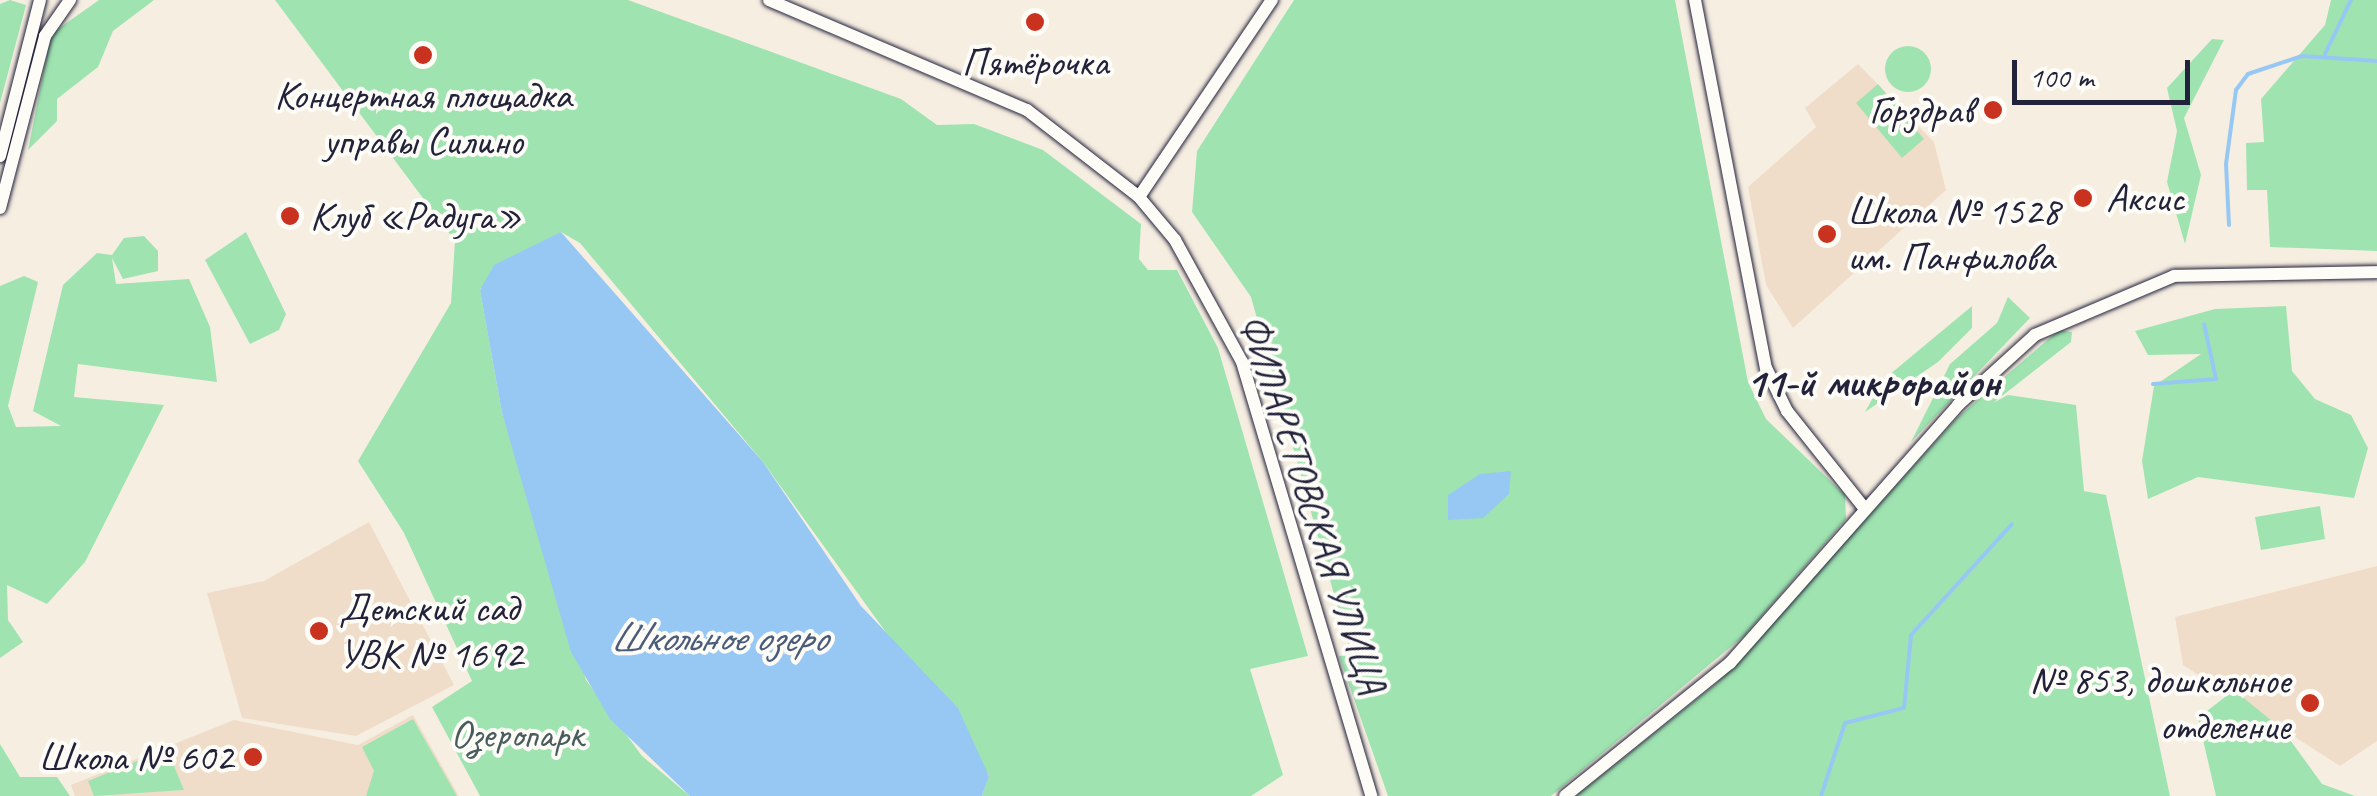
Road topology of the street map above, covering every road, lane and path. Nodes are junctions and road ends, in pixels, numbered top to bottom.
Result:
1 (40, 0) edge
2 (70, 0) edge
3 (769, 0) edge
4 (1272, 0) edge
5 (1695, 0) edge
6 (0, 156) edge
7 (1139, 197) junction
8 (0, 208) edge
9 (2377, 272) edge
10 (1864, 509) junction
11 (1371, 796) edge
12 (1565, 796) edge

1 - 6 street
2 - 8 street
3 - 7 street, ФИЛАРЕТОВСКАЯ УЛИЦА
4 - 7 street
5 - 10 street
7 - 11 street, ФИЛАРЕТОВСКАЯ УЛИЦА
9 - 10 street
10 - 12 street

